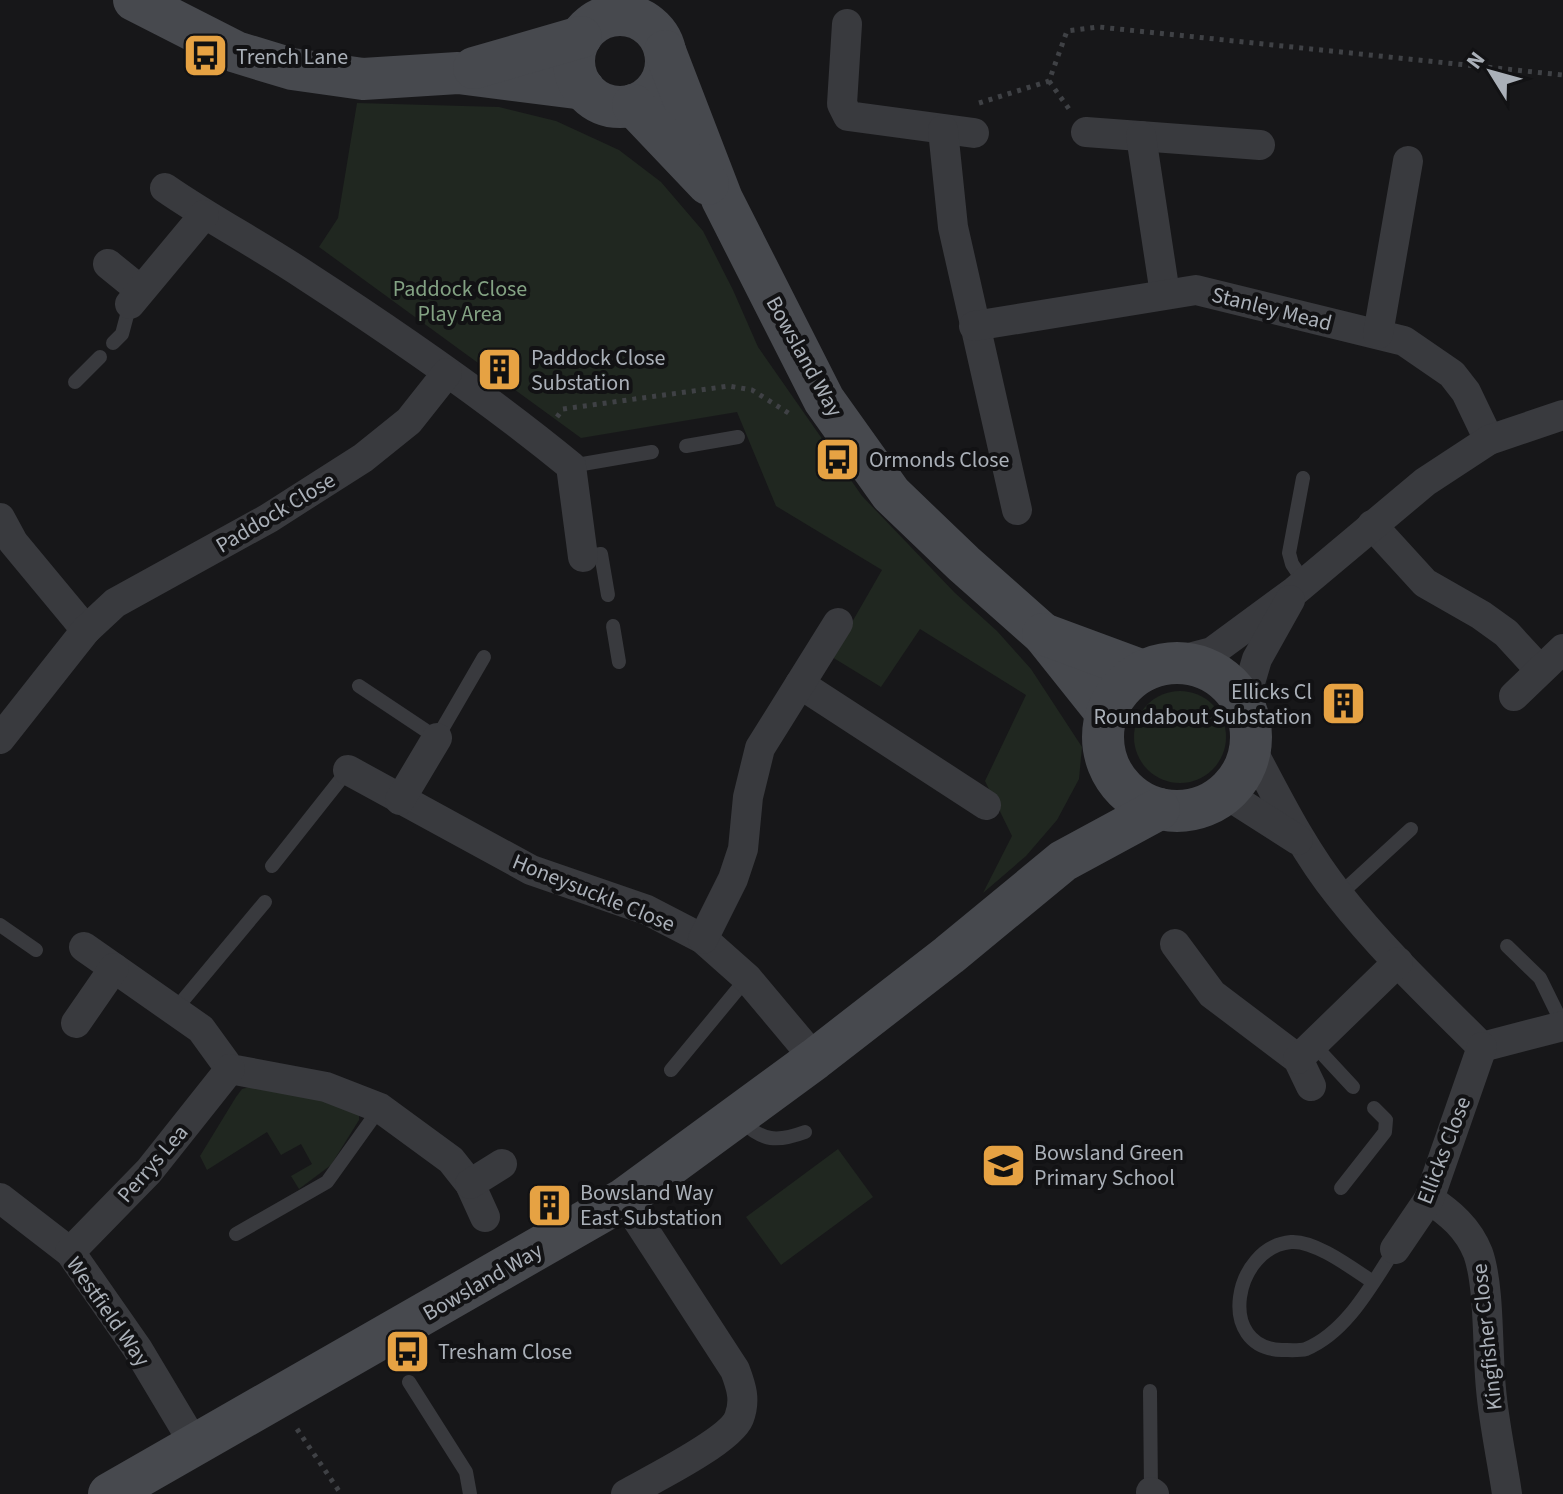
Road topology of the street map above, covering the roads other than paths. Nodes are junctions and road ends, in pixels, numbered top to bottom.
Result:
1 (134, 0) edge
2 (604, 18) edge
3 (847, 24) dead end
4 (659, 26) edge
5 (458, 73) junction
6 (584, 89) junction
7 (633, 105) junction
8 (943, 130) junction
9 (1086, 132) dead end
10 (974, 133) road end
11 (1141, 136) junction
12 (1260, 145) dead end
13 (1408, 161) dead end
14 (165, 188) dead end
15 (722, 199) junction
16 (204, 215) junction
17 (108, 264) dead end
18 (1165, 294) junction
19 (135, 297) junction
20 (974, 326) junction
21 (1378, 334) junction
22 (113, 343) dead end
23 (100, 357) dead end
24 (447, 373) junction
25 (75, 382) dead end
26 (1563, 415) edge
27 (738, 437) dead end
28 (1489, 440) junction
29 (686, 446) dead end
30 (652, 452) dead end
31 (571, 466) junction
32 (1303, 478) dead end
33 (1017, 510) dead end
34 (0, 518) edge
35 (1372, 525) junction
36 (583, 557) joint
37 (1300, 586) junction
38 (608, 595) dead end
39 (838, 623) dead end
40 (613, 626) dead end
41 (86, 630) junction
42 (1043, 634) junction
43 (1563, 649) edge
44 (484, 657) dead end
45 (619, 662) dead end
46 (1157, 667) junction
47 (1540, 670) junction
48 (800, 684) junction
49 (359, 686) dead end
50 (1514, 696) dead end
51 (1244, 703) junction
52 (1106, 713) junction
53 (437, 738) junction
54 (0, 739) edge
55 (1251, 748) junction
56 (348, 770) joint
57 (1118, 782) junction
58 (1226, 794) junction
59 (400, 800) junction
60 (986, 805) dead end
61 (1159, 809) junction
62 (1411, 829) dead end
63 (1300, 841) junction
64 (1063, 861) junction
65 (272, 866) dead end
66 (1339, 895) junction
67 (265, 902) dead end
68 (0, 925) edge
69 (703, 939) junction
70 (1175, 944) dead end
71 (1507, 946) dead end
72 (84, 947) dead end
73 (36, 950) dead end
74 (1398, 962) junction
75 (114, 968) junction
76 (747, 978) junction
77 (174, 1012) junction
78 (76, 1023) dead end
79 (1563, 1026) edge
80 (1482, 1047) junction
81 (815, 1059) junction
82 (1308, 1063) junction
83 (230, 1069) junction
84 (671, 1070) dead end
85 (1353, 1087) dead end
86 (380, 1108) junction
87 (1374, 1108) dead end
88 (738, 1117) junction
89 (805, 1132) dead end
90 (502, 1164) dead end
91 (470, 1184) junction
92 (1341, 1188) dead end
93 (0, 1198) edge
94 (624, 1199) junction
95 (1429, 1199) junction
96 (485, 1217) dead end
97 (236, 1234) dead end
98 (1395, 1249) joint
99 (70, 1252) junction
100 (1373, 1282) junction
101 (409, 1382) dead end
102 (1150, 1391) dead end
103 (195, 1445) junction
104 (1153, 1493) edge
105 (109, 1494) edge
106 (470, 1494) edge
107 (626, 1494) edge
108 (1507, 1494) edge

1 - 5 street
2 - 4 street
2 - 5 street
2 - 6 street
3 - 8 street
4 - 7 street
4 - 15 street, Bowsland Way
5 - 6 street
6 - 7 street
7 - 15 street, Bowsland Way
8 - 10 street
8 - 20 street
9 - 11 street
11 - 12 street
11 - 18 street
13 - 21 street
14 - 16 street
15 - 42 street, Bowsland Way
16 - 19 street
16 - 24 street
17 - 19 street
18 - 20 street, Stanley Mead
18 - 21 street, Stanley Mead
19 - 22 lane
20 - 33 street
21 - 28 street, Stanley Mead
23 - 25 lane
24 - 31 street
24 - 41 street, Paddock Close
26 - 28 street
27 - 29 lane
28 - 35 street
30 - 31 lane
31 - 36 street
32 - 37 lane
34 - 41 street
35 - 37 street
35 - 47 street
36 - 38 lane
37 - 46 street
37 - 51 street
39 - 48 street, Honeysuckle Close
40 - 45 lane
41 - 54 street, Paddock Close
42 - 46 street, Bowsland Way
42 - 52 street, Bowsland Way
43 - 47 street
44 - 53 lane
46 - 51 street
46 - 52 street
47 - 50 street
48 - 60 street
48 - 69 street, Honeysuckle Close
49 - 53 lane
51 - 55 street
52 - 57 street
53 - 59 street
55 - 58 street
55 - 63 street
56 - 59 street, Honeysuckle Close
56 - 65 lane, Honeysuckle Close
57 - 61 street
57 - 64 street, Bowsland Way
58 - 61 street
58 - 63 street
59 - 69 street, Honeysuckle Close
61 - 64 street, Bowsland Way
62 - 66 lane
63 - 66 street
64 - 81 street, Bowsland Way
66 - 74 street
67 - 77 lane
68 - 73 lane
69 - 76 street, Honeysuckle Close
70 - 82 street
71 - 79 lane
72 - 75 street
74 - 80 street
74 - 82 street
75 - 77 street
75 - 78 street
76 - 81 street, Honeysuckle Close
76 - 84 lane
77 - 83 street
79 - 80 street
80 - 95 street, Ellicks Close
81 - 88 street, Bowsland Way
82 - 85 lane
83 - 86 street
83 - 99 street, Perrys Lea
86 - 91 street
86 - 97 lane
87 - 92 lane
88 - 89 lane
88 - 94 street, Bowsland Way
90 - 91 street
91 - 96 street
93 - 99 street, Westfield Way
94 - 103 street, Bowsland Way
94 - 107 street
95 - 98 street, Ellicks Close
95 - 108 street, Kingfisher Close
98 - 100 lane
99 - 103 street, Westfield Way
100 - 100 lane
101 - 106 lane
102 - 104 lane
103 - 105 street, Bowsland Way

